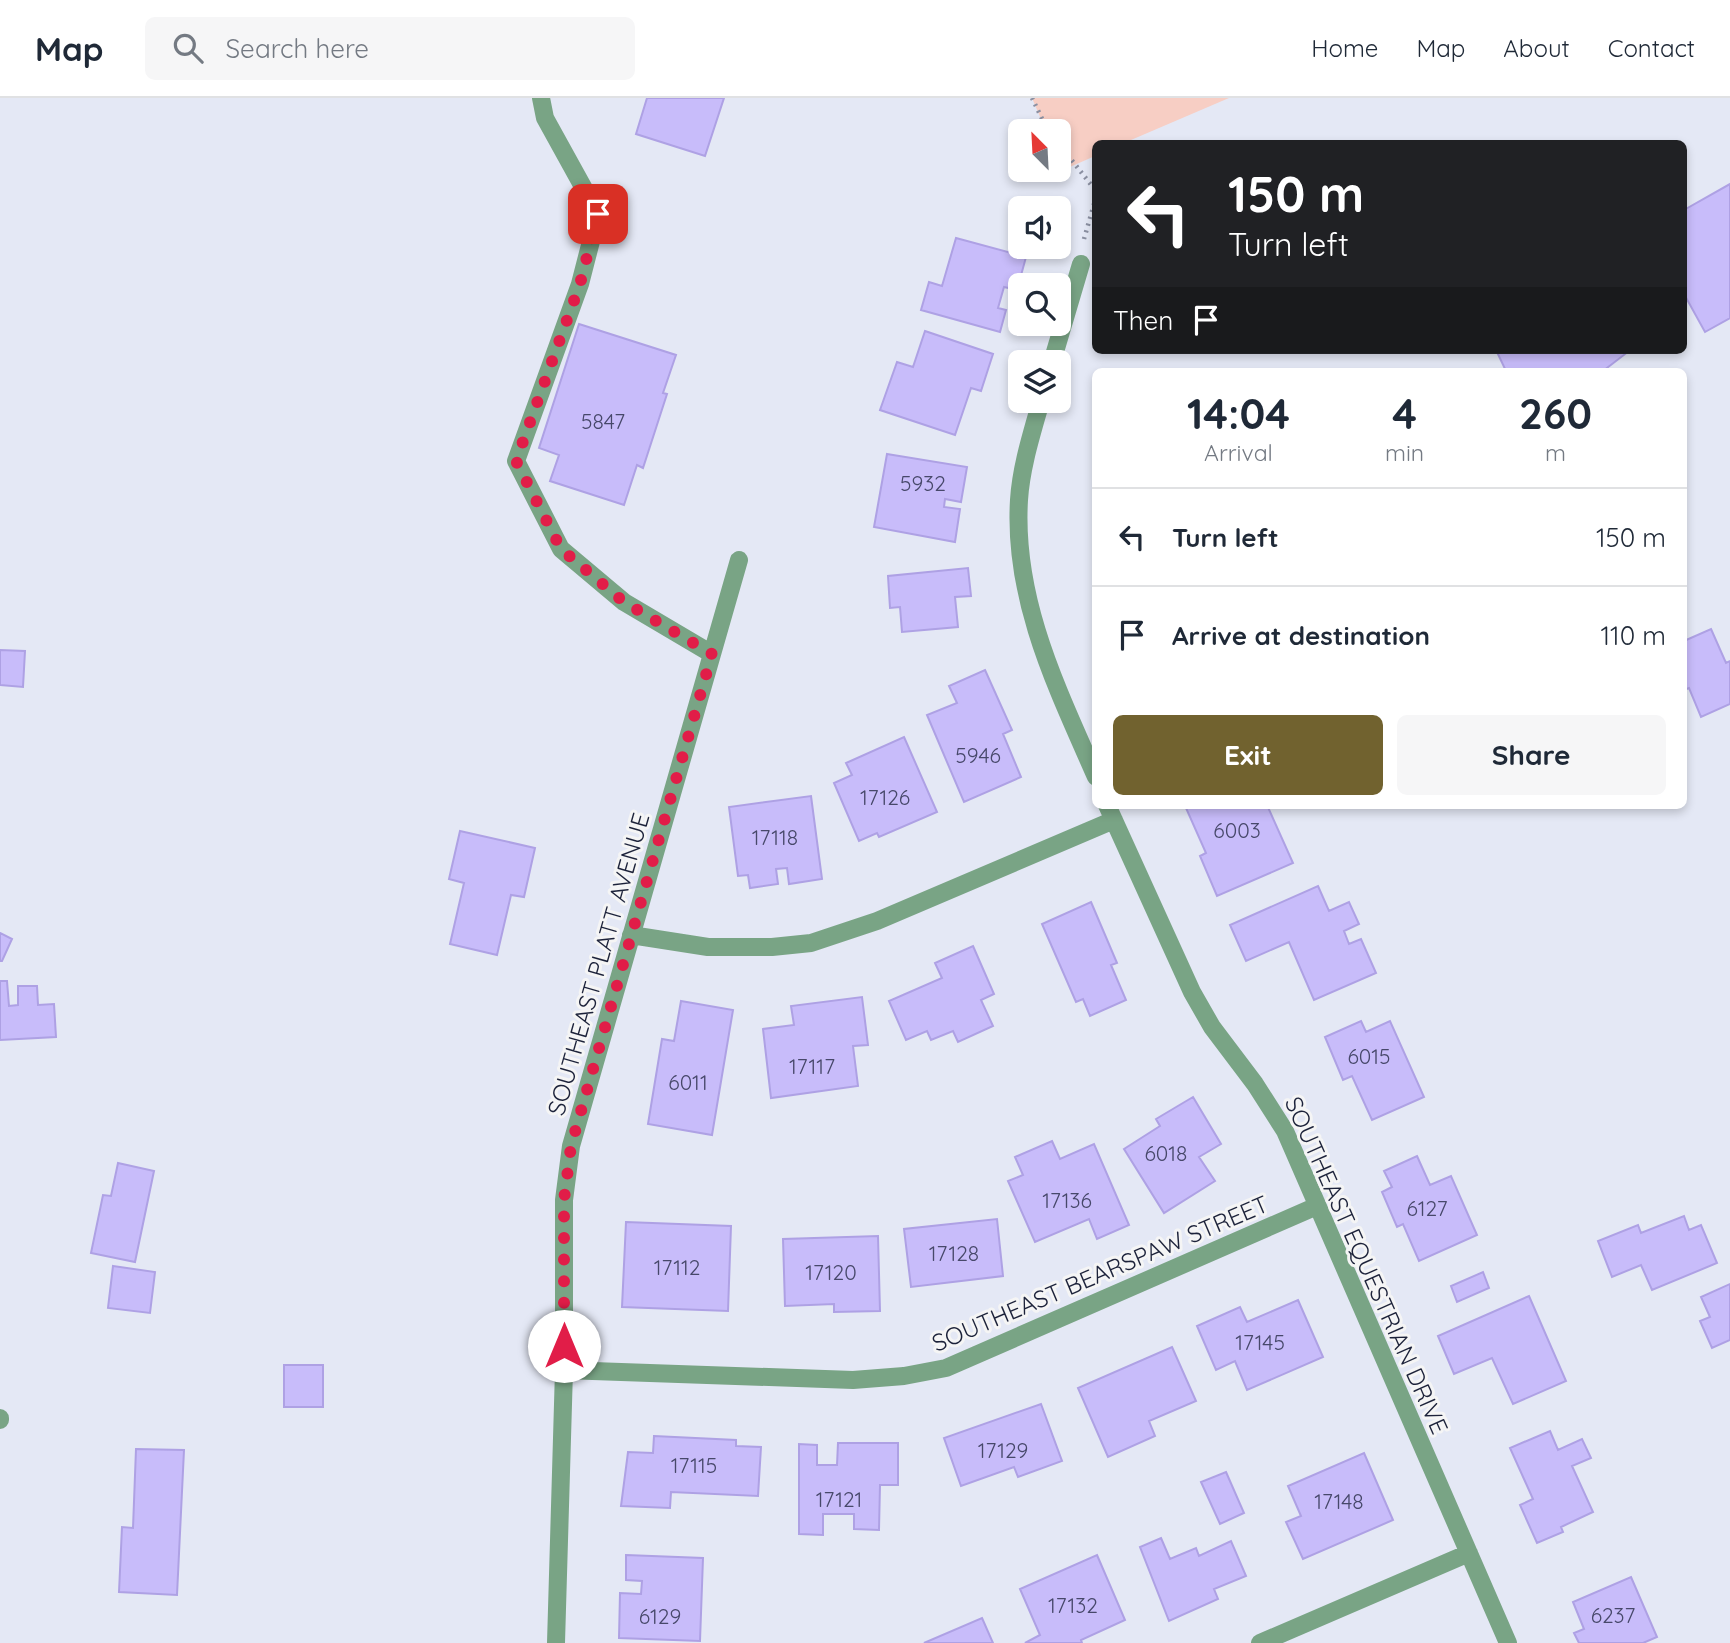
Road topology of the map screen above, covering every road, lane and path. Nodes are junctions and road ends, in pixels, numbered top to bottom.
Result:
1 (541, 98) edge
2 (1032, 98) edge
3 (1042, 119) edge
4 (1071, 160) edge
5 (1092, 186) edge
6 (1092, 209) edge
7 (1081, 264) joint
8 (1056, 350) edge
9 (1038, 413) edge
10 (739, 560) dead end
11 (712, 654) junction
12 (1092, 768) edge
13 (1111, 812) edge
14 (631, 935) junction
15 (1317, 1206) junction
16 (564, 1370) junction
17 (1469, 1553) junction
18 (556, 1643) edge
19 (1260, 1643) edge
20 (1508, 1643) edge

1 - 11 street
2 - 3 path
4 - 5 path
6 - 7 path
7 - 8 street
9 - 12 street
10 - 11 street, SOUTHEAST PLATT AVENUE
11 - 14 street, SOUTHEAST PLATT AVENUE
13 - 14 street
13 - 15 street, SOUTHEAST EQUESTRIAN DRIVE
14 - 16 street, SOUTHEAST PLATT AVENUE
15 - 16 street, SOUTHEAST BEARSPAW STREET
15 - 17 street, SOUTHEAST EQUESTRIAN DRIVE
16 - 18 street, SOUTHEAST PLATT AVENUE
17 - 19 street
17 - 20 street, SOUTHEAST EQUESTRIAN DRIVE

